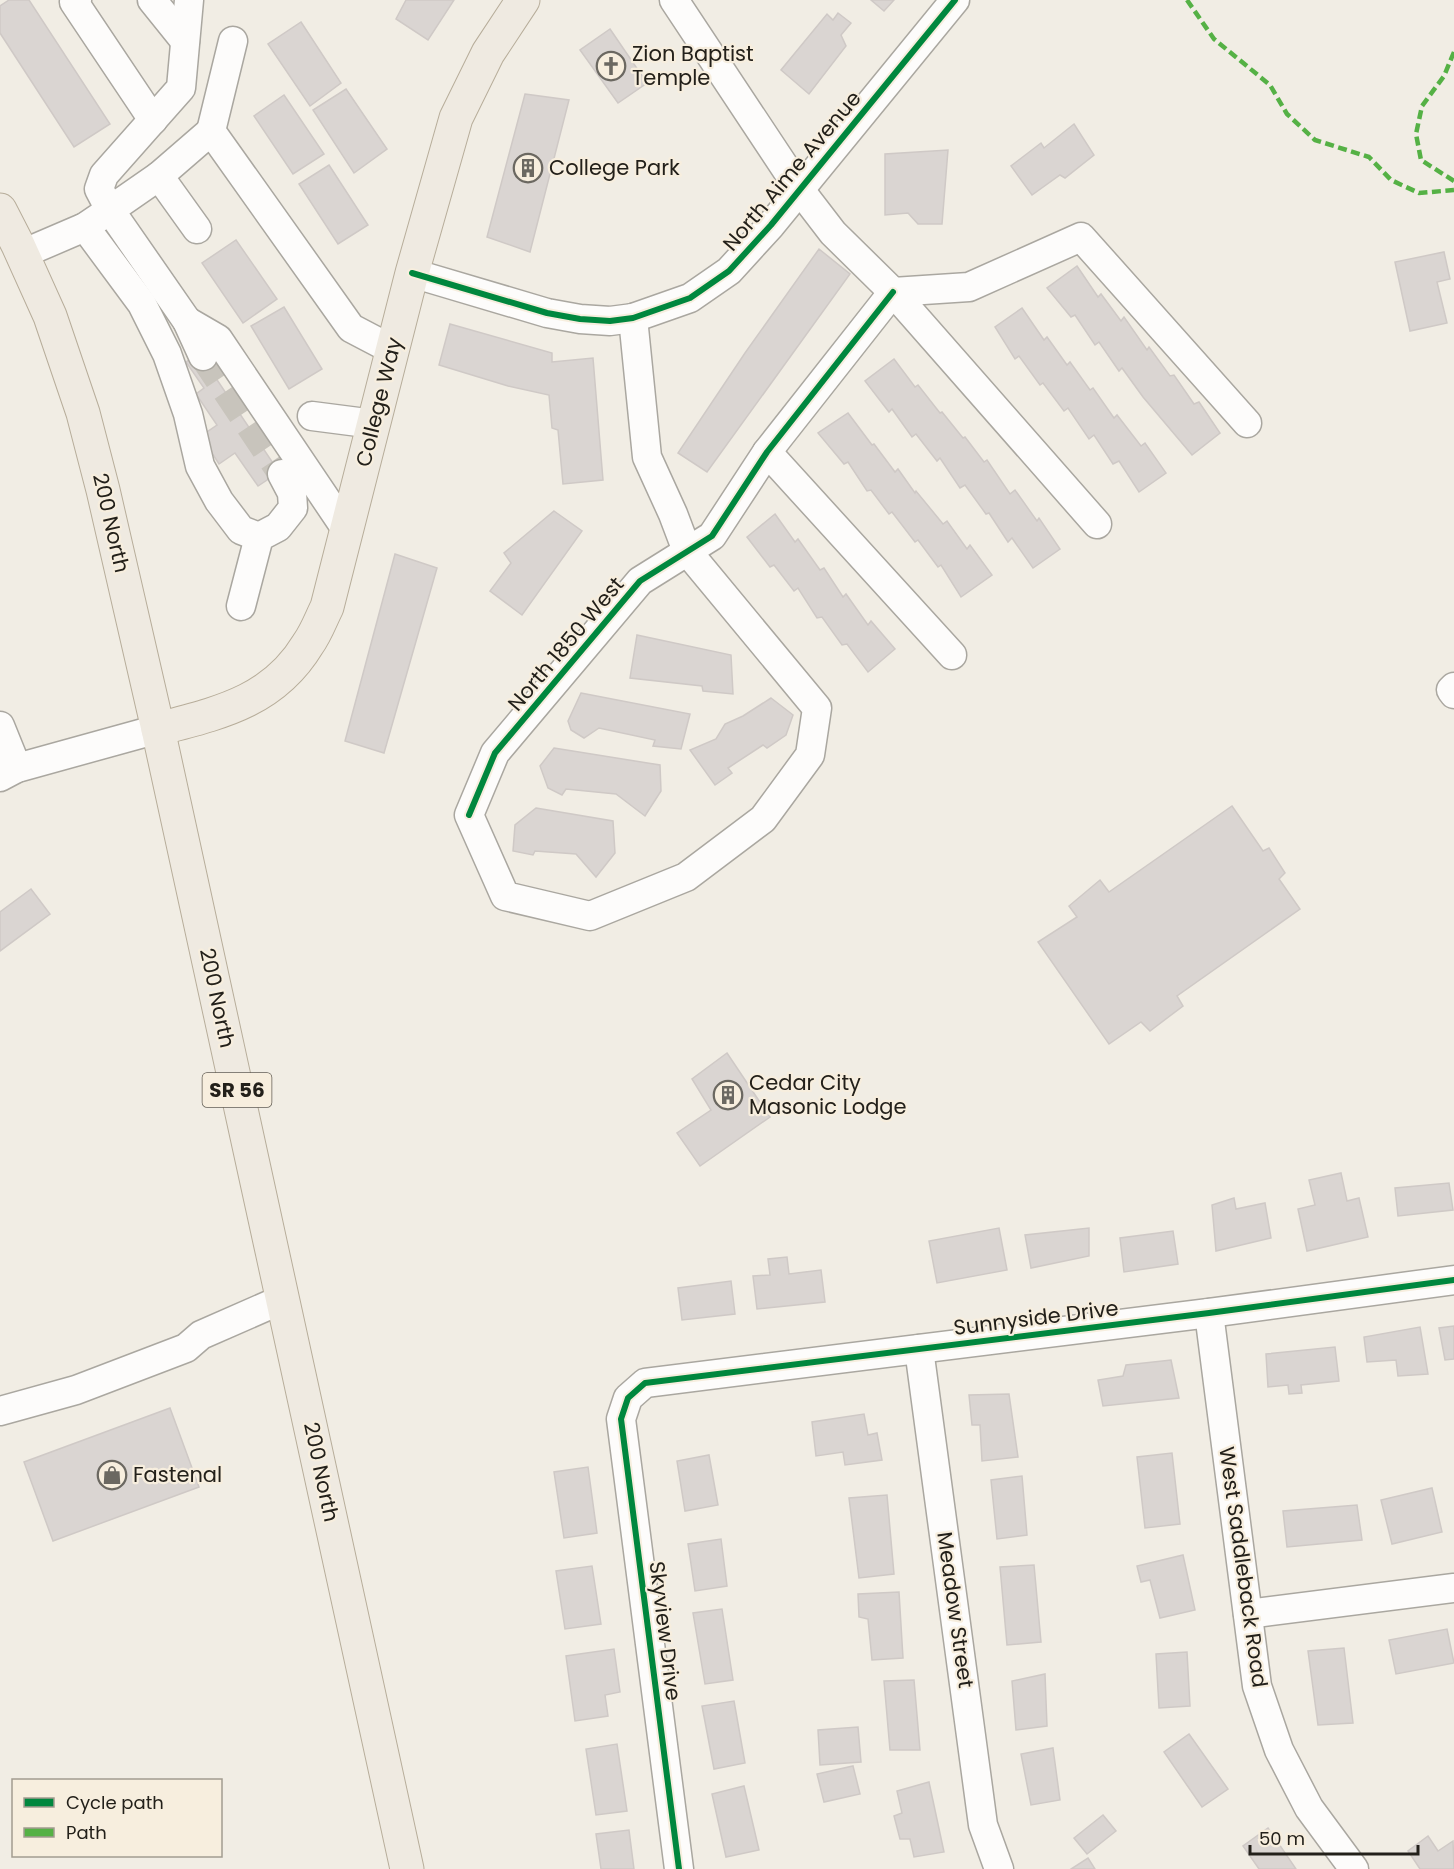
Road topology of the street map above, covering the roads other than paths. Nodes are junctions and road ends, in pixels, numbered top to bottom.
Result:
1 (78, 0) edge
2 (152, 0) edge
3 (189, 0) edge
4 (523, 0) edge
5 (674, 0) edge
6 (955, 0) edge
7 (234, 40) dead end
8 (185, 41) junction
9 (153, 120) junction
10 (211, 131) junction
11 (159, 176) junction
12 (800, 190) junction
13 (0, 210) edge
14 (110, 210) junction
15 (85, 227) junction
16 (197, 230) dead end
17 (22, 254) junction
18 (412, 273) junction
19 (893, 292) junction
20 (633, 318) junction
21 (187, 321) junction
22 (393, 350) junction
23 (203, 356) tunnel mouth
24 (312, 416) dead end
25 (1246, 423) dead end
26 (374, 424) junction
27 (767, 452) junction
28 (282, 474) tunnel mouth
29 (1097, 524) dead end
30 (346, 530) junction
31 (259, 537) junction
32 (687, 551) junction
33 (241, 606) dead end
34 (952, 655) dead end
35 (0, 726) edge
36 (158, 729) junction
37 (9, 773) edge
38 (1454, 1280) edge
39 (283, 1299) junction
40 (1209, 1313) junction
41 (919, 1349) junction
42 (628, 1398) joint
43 (0, 1411) edge
44 (1454, 1588) edge
45 (1248, 1614) junction
46 (407, 1869) edge
47 (679, 1869) edge
48 (999, 1869) edge
49 (1354, 1869) edge

1 - 9 street
2 - 8 street
3 - 8 street
4 - 18 main road, College Way
5 - 12 street
6 - 12 street, North Aime Avenue
7 - 10 street
8 - 9 street
9 - 14 street
10 - 11 street
10 - 22 street
11 - 14 street
11 - 16 street
12 - 19 street
12 - 20 street, North Aime Avenue
13 - 17 main road, 200 North / SR 56
14 - 15 street
14 - 21 street
15 - 17 street
15 - 31 street
17 - 36 main road, 200 North / SR 56
18 - 20 street, North Aime Avenue
18 - 22 main road, College Way
19 - 25 street
19 - 27 street, North 1850 West
19 - 29 street
20 - 32 street
21 - 23 street
21 - 30 street
22 - 26 main road, College Way
24 - 26 street
26 - 30 main road, College Way
27 - 32 street, North 1850 West
27 - 34 street
28 - 31 street
30 - 36 main road, College Way
31 - 33 street
32 - 32 street, North 1850 West
35 - 37 street
36 - 37 street
36 - 39 main road, 200 North / SR 56
38 - 40 street, Sunnyside Drive
39 - 43 street
39 - 46 main road, 200 North / SR 56
40 - 41 street, Sunnyside Drive
40 - 45 street, West Saddleback Road
41 - 42 street, Sunnyside Drive
41 - 48 street, Meadow Street
42 - 47 street, Skyview Drive
44 - 45 street
45 - 49 street, West Saddleback Road

